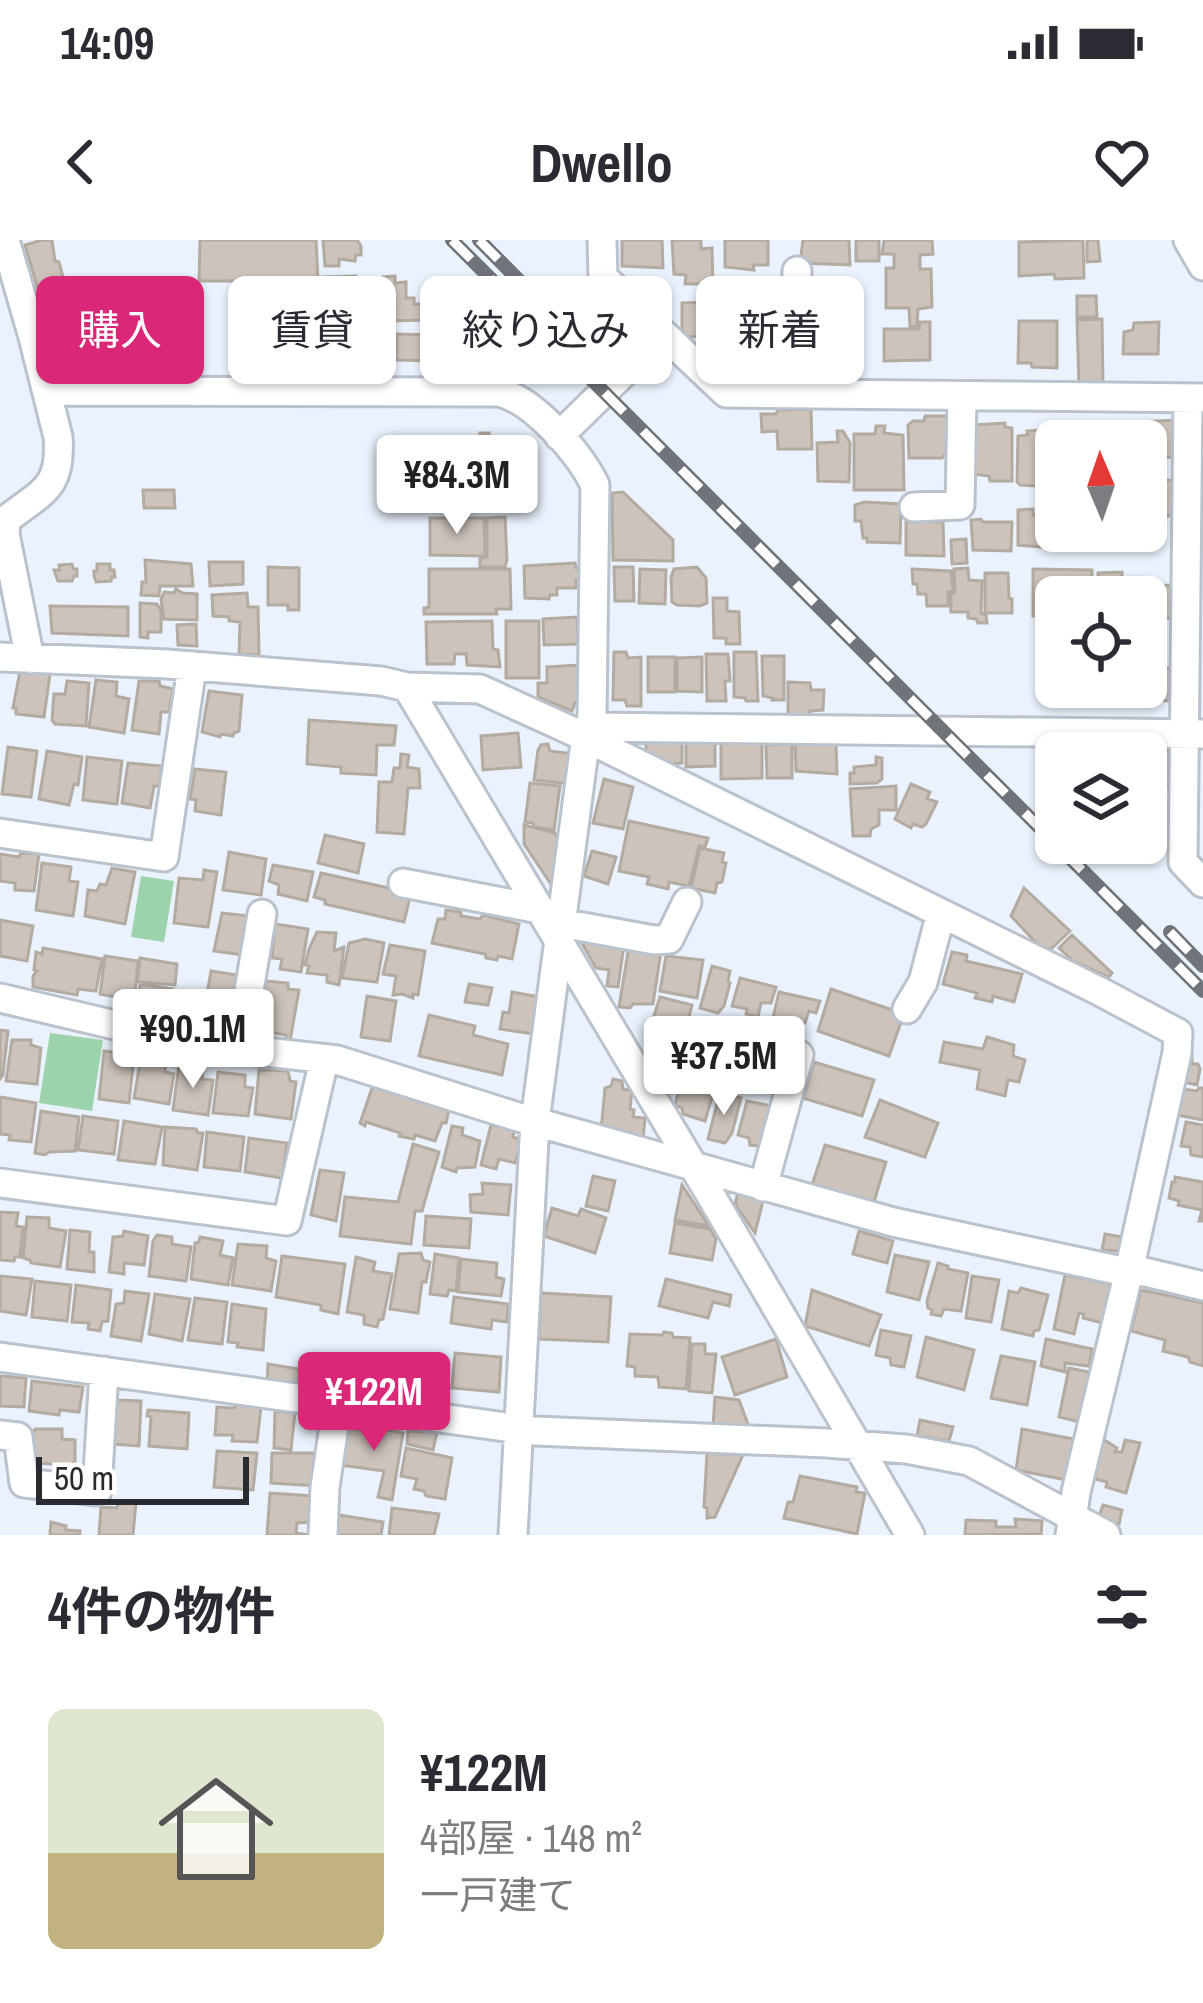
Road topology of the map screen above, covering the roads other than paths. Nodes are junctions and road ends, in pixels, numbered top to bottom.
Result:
1 (4, 240) edge
2 (602, 240) edge
3 (1188, 240) edge
4 (1203, 266) edge
5 (797, 271) dead end
6 (603, 276) edge
7 (672, 342) edge
8 (612, 384) edge
9 (47, 393) junction
10 (795, 394) junction
11 (962, 396) junction
12 (1196, 398) edge
13 (559, 436) junction
14 (914, 507) dead end
15 (0, 657) edge
16 (30, 659) junction
17 (192, 667) junction
18 (407, 687) junction
19 (589, 733) junction
20 (1194, 734) edge
21 (0, 833) edge
22 (404, 883) dead end
23 (1203, 883) edge
24 (687, 902) dead end
25 (941, 913) junction
26 (262, 914) dead end
27 (553, 925) junction
28 (0, 998) edge
29 (907, 1009) dead end
30 (1191, 1026) edge
31 (748, 1040) dead end
32 (239, 1049) junction
33 (324, 1060) junction
34 (535, 1121) junction
35 (693, 1167) junction
36 (0, 1184) edge
37 (764, 1187) junction
38 (1129, 1271) junction
39 (1203, 1286) edge
40 (0, 1358) edge
41 (104, 1371) junction
42 (337, 1406) junction
43 (518, 1429) junction
44 (0, 1435) edge
45 (856, 1445) junction
46 (1072, 1526) edge
47 (323, 1535) edge
48 (513, 1535) edge
49 (910, 1535) edge
50 (1106, 1535) edge

1 - 9 street
2 - 6 street
3 - 4 street
5 - 10 street
7 - 10 street
8 - 13 street
9 - 13 street
9 - 16 street
10 - 11 street
11 - 12 street
11 - 14 street
12 - 20 street
13 - 19 street
15 - 16 street
16 - 17 street
17 - 18 street
17 - 21 street
18 - 19 street
18 - 27 street
19 - 20 street
19 - 25 street
19 - 27 street
20 - 23 street
22 - 27 street
24 - 27 street
25 - 29 street
25 - 30 street
26 - 32 street
27 - 34 street
27 - 35 street
28 - 32 street
30 - 38 street
31 - 37 street
32 - 33 street
33 - 34 street
33 - 36 street
34 - 35 street
34 - 43 street
35 - 37 street
35 - 45 street
37 - 38 street
38 - 39 street
38 - 46 street
40 - 41 street
41 - 42 street
41 - 44 street
42 - 43 street
42 - 47 street
43 - 45 street
43 - 48 street
45 - 46 street
45 - 49 street
46 - 50 street

